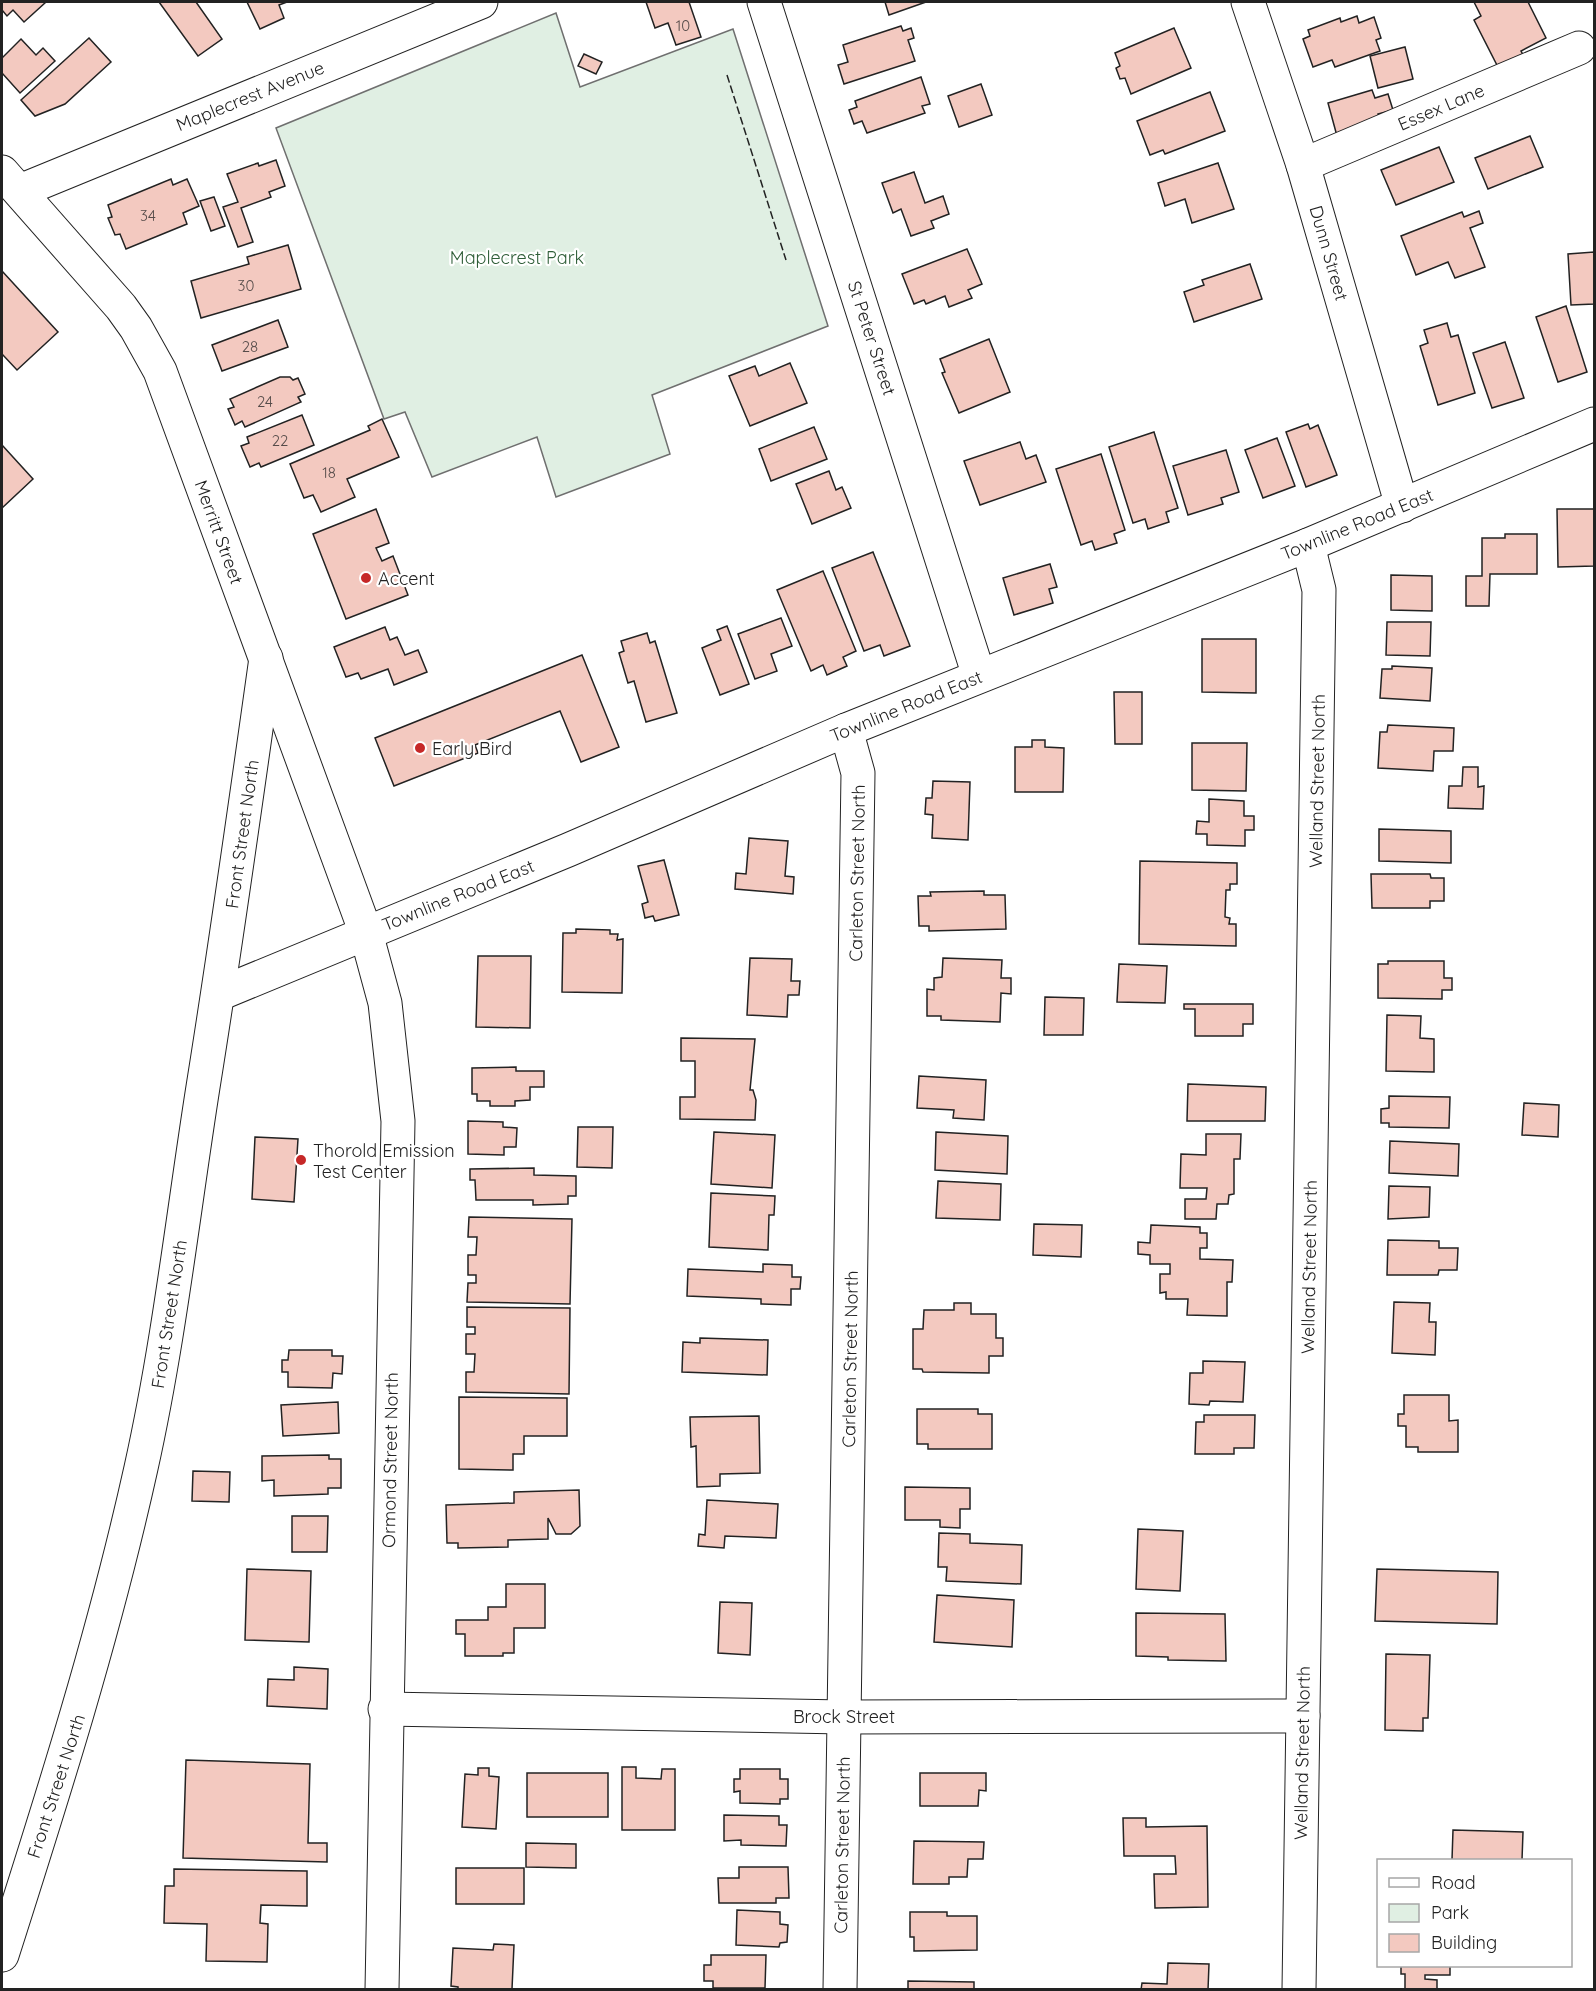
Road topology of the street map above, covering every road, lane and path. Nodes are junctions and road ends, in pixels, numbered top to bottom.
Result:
1 (481, 2) edge
2 (764, 2) edge
3 (1248, 2) edge
4 (1579, 48) dead end
5 (1303, 165) junction
6 (11, 182) edge
7 (1594, 424) edge
8 (1402, 506) junction
9 (1308, 545) junction
10 (266, 658) junction
11 (979, 676) junction
12 (846, 730) junction
13 (366, 933) junction
14 (219, 994) junction
15 (385, 1708) junction
16 (1303, 1716) junction
17 (844, 1717) junction
18 (2, 1955) edge
19 (382, 1989) edge
20 (840, 1989) edge
21 (1299, 1989) edge

1 - 6 street, Maplecrest Avenue
2 - 11 street, St Peter Street
3 - 5 street, Dunn Street
4 - 5 street, Essex Lane
5 - 8 street, Dunn Street
6 - 10 street, Merritt Street
7 - 8 street, Townline Road East
8 - 9 street, Townline Road East
9 - 11 street, Townline Road East
9 - 16 street, Welland Street North
10 - 13 street, Merritt Street
10 - 14 street, Front Street North
11 - 12 street, Townline Road East
12 - 13 street, Townline Road East
12 - 17 street, Carleton Street North
13 - 14 street, Townline Road East
13 - 15 street, Ormond Street North
14 - 18 street, Front Street North
15 - 17 street, Brock Street
15 - 19 street, Ormond Street North
16 - 17 street, Brock Street
16 - 21 street, Welland Street North
17 - 20 street, Carleton Street North

